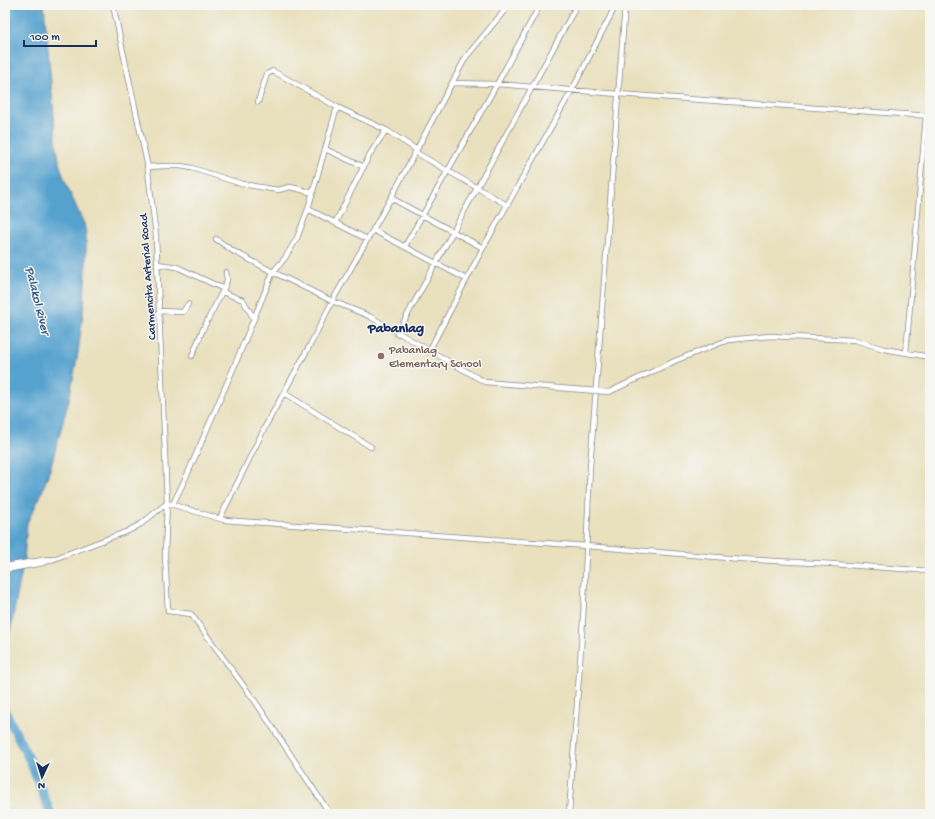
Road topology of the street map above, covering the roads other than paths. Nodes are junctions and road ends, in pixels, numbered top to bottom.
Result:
1 (113, 5) edge
2 (509, 5) edge
3 (540, 5) edge
4 (577, 5) edge
5 (616, 5) edge
6 (625, 5) edge
7 (452, 83) junction
8 (497, 84) junction
9 (533, 87) junction
10 (572, 90) junction
11 (618, 94) junction
12 (258, 102) dead end
13 (337, 107) junction
14 (928, 116) edge
15 (386, 130) junction
16 (325, 149) junction
17 (416, 151) junction
18 (147, 167) junction
19 (364, 167) junction
20 (448, 170) junction
21 (477, 188) junction
22 (313, 193) junction
23 (391, 198) junction
24 (507, 205) junction
25 (308, 209) junction
26 (422, 215) junction
27 (335, 223) junction
28 (373, 230) junction
29 (453, 232) junction
30 (216, 239) dead end
31 (367, 239) junction
32 (405, 246) junction
33 (483, 248) junction
34 (436, 263) junction
35 (158, 264) junction
36 (226, 272) dead end
37 (273, 272) junction
38 (466, 280) junction
39 (223, 291) junction
40 (332, 301) junction
41 (188, 304) dead end
42 (160, 311) junction
43 (254, 319) junction
44 (397, 334) junction
45 (429, 351) junction
46 (906, 352) junction
47 (192, 356) dead end
48 (930, 357) edge
49 (596, 391) junction
50 (284, 393) junction
51 (372, 447) dead end
52 (168, 503) junction
53 (173, 504) junction
54 (220, 518) junction
55 (587, 546) junction
56 (42, 561) junction
57 (5, 566) edge
58 (5, 570) edge
59 (930, 571) edge
60 (330, 814) edge
61 (569, 814) edge

1 - 18 street, Carmencita Arterial Road
2 - 7 street
3 - 8 street
4 - 9 street
5 - 10 street
6 - 11 street
7 - 8 street
7 - 17 street
8 - 9 street
8 - 20 street
9 - 10 street
9 - 21 street
10 - 11 street
10 - 24 street
11 - 14 street
11 - 49 street
12 - 13 street
13 - 15 street
13 - 16 street
14 - 46 street
15 - 17 street
15 - 19 street
16 - 19 street
16 - 22 street
17 - 20 street
17 - 23 street
18 - 22 street
18 - 35 street, Carmencita Arterial Road
19 - 27 street
20 - 21 street
20 - 26 street
21 - 24 street
21 - 29 street
22 - 25 street
23 - 26 street
23 - 28 street
24 - 33 street
25 - 27 street
25 - 37 street
26 - 29 street
26 - 32 street
27 - 31 street
28 - 31 street
28 - 32 street
29 - 33 street
29 - 34 street
30 - 37 street
31 - 40 street
32 - 34 street
33 - 38 street
34 - 38 street
34 - 44 street
35 - 39 street
35 - 42 street, Carmencita Arterial Road
36 - 39 street
37 - 40 street
37 - 43 street
38 - 45 street
39 - 43 street
39 - 47 street
40 - 44 street
40 - 50 street
41 - 42 street
42 - 52 street, Carmencita Arterial Road
43 - 53 street
44 - 45 street
45 - 49 street
46 - 48 street
46 - 49 street
49 - 55 street
50 - 51 street
50 - 54 street
52 - 53 street
52 - 56 street
52 - 60 street, Carmencita Arterial Road
53 - 54 street
54 - 55 street
55 - 59 street
55 - 61 street
56 - 57 street
56 - 58 street

